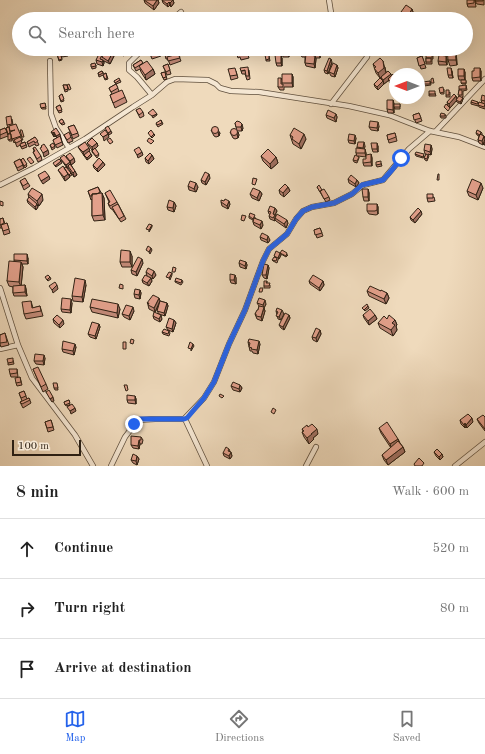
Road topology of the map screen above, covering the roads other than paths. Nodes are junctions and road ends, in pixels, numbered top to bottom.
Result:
1 (329, 0) edge
2 (331, 12) edge
3 (136, 56) edge
4 (367, 56) edge
5 (50, 61) dead end
6 (485, 79) edge
7 (152, 95) junction
8 (331, 104) junction
9 (433, 131) junction
10 (485, 147) edge
11 (69, 148) junction
12 (0, 185) edge
13 (0, 288) edge
14 (18, 345) junction
15 (0, 349) edge
16 (185, 419) junction
17 (485, 442) edge
18 (316, 447) dead end
19 (93, 466) edge
20 (111, 466) edge
21 (207, 466) edge
22 (306, 466) edge
23 (455, 466) edge

1 - 2 street
3 - 7 street
4 - 8 street
5 - 11 street
6 - 9 street
7 - 8 street
7 - 11 street
8 - 9 street
9 - 10 street
9 - 16 street
11 - 12 street
13 - 14 street
14 - 15 street
14 - 19 street
16 - 20 street
16 - 21 street
17 - 23 street
18 - 22 street

